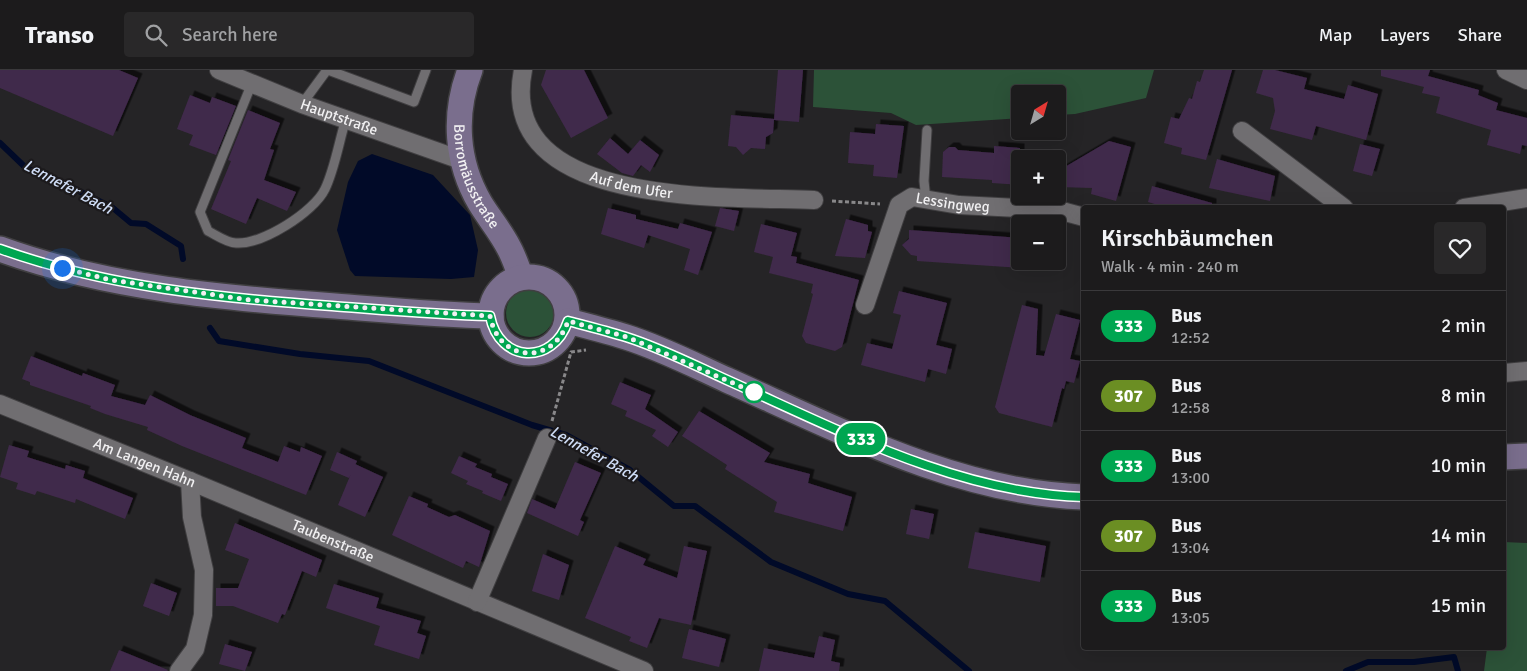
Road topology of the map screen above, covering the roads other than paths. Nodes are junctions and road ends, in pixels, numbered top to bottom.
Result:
1 (219, 70) edge
2 (327, 70) edge
3 (426, 70) edge
4 (470, 70) edge
5 (523, 70) edge
6 (1506, 70) edge
7 (1527, 80) edge
8 (252, 84) junction
9 (302, 104) junction
10 (346, 119) junction
11 (927, 130) dead end
12 (1242, 131) dead end
13 (461, 160) junction
14 (1527, 198) edge
15 (814, 200) road end
16 (926, 200) junction
17 (1340, 205) edge
18 (1483, 205) edge
19 (1081, 216) edge
20 (0, 249) edge
21 (521, 277) junction
22 (865, 305) dead end
23 (490, 316) junction
24 (568, 321) junction
25 (1527, 370) edge
26 (1506, 373) edge
27 (0, 404) edge
28 (549, 431) road end
29 (1527, 456) edge
30 (1506, 457) edge
31 (190, 481) junction
32 (1081, 497) edge
33 (477, 602) junction
34 (180, 671) edge
35 (644, 671) edge

1 - 8 street, Hauptstraße
2 - 3 lane
2 - 9 lane
4 - 13 main road, Borromäusstraße
5 - 15 street, Auf dem Ufer
6 - 7 street
8 - 9 street, Hauptstraße
8 - 10 lane
9 - 10 street, Hauptstraße
10 - 13 street, Hauptstraße
11 - 16 lane
12 - 17 street
13 - 21 main road, Borromäusstraße
14 - 18 street
16 - 19 street, Lessingweg
16 - 22 street, Lessingweg
20 - 23 main road
21 - 23 main road
21 - 24 main road
23 - 24 main road
24 - 32 main road
25 - 26 street
27 - 31 street, Am Langen Hahn
28 - 33 street
29 - 30 main road
31 - 33 street, Taubenstraße
31 - 34 street, Am Langen Hahn
33 - 35 street, Taubenstraße

